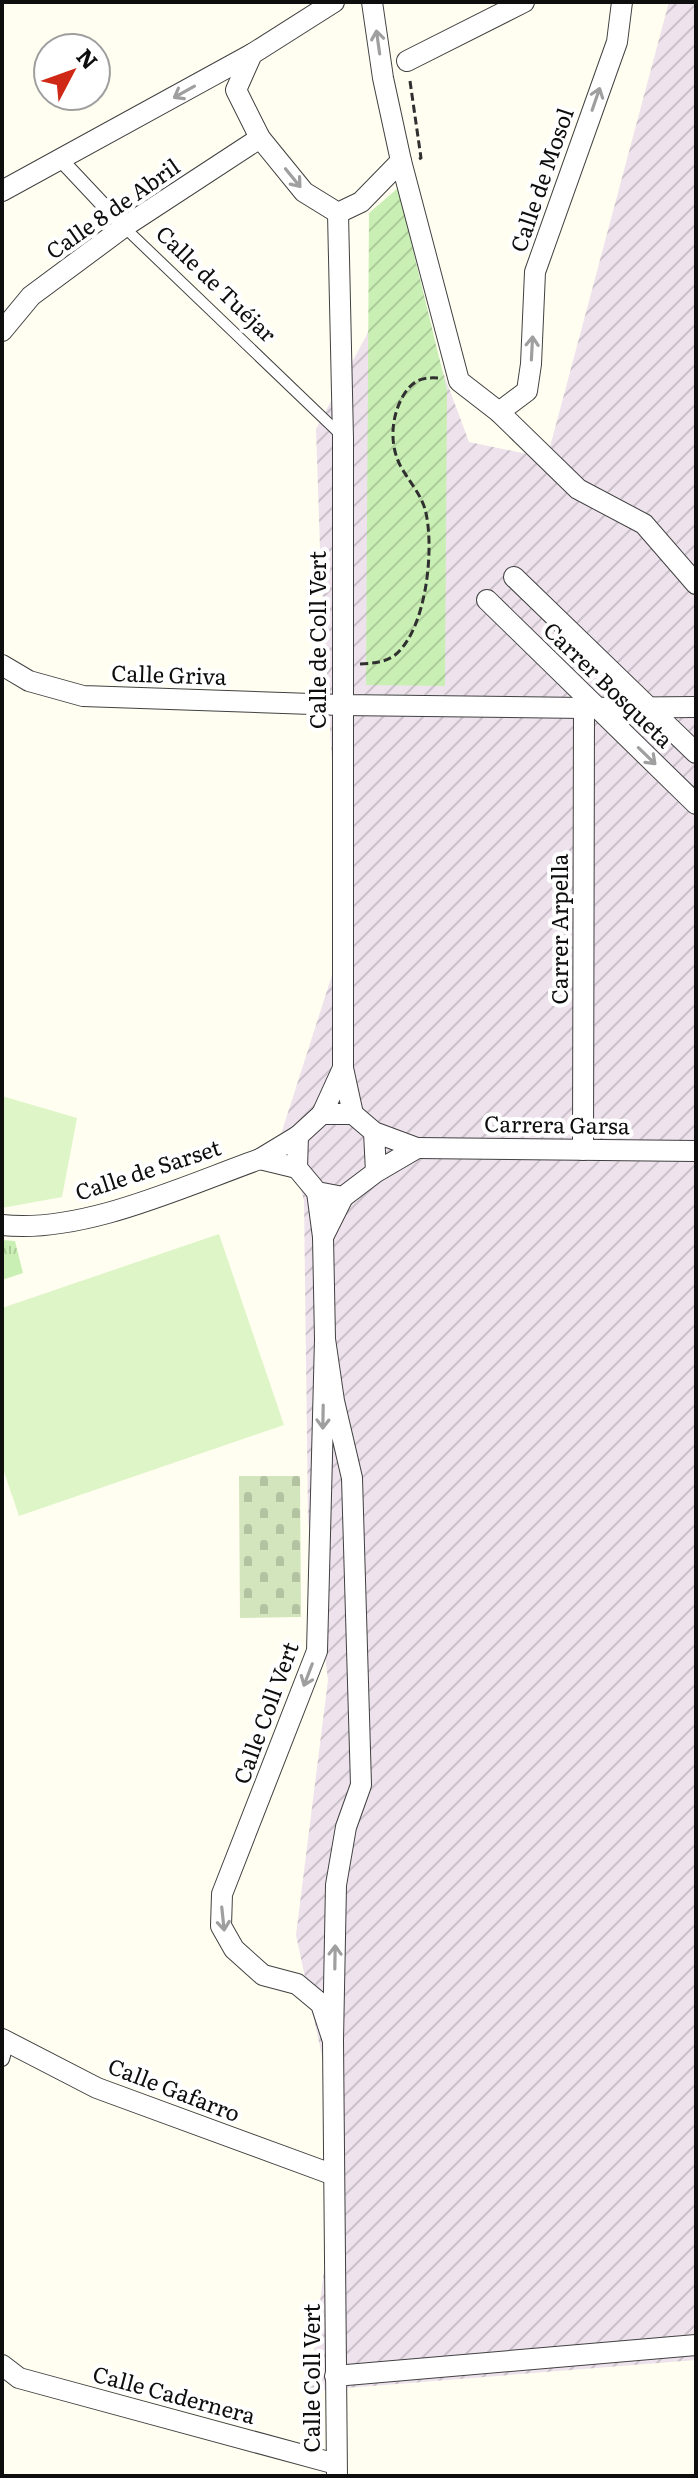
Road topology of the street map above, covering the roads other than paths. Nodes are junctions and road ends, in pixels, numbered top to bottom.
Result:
1 (334, 2) edge
2 (372, 2) edge
3 (622, 2) edge
4 (510, 5) edge
5 (252, 54) junction
6 (407, 61) road end
7 (260, 138) junction
8 (61, 160) junction
9 (402, 167) junction
10 (2, 191) edge
11 (338, 213) junction
12 (124, 227) junction
13 (2, 331) edge
14 (499, 412) junction
15 (343, 438) junction
16 (514, 577) dead end
17 (696, 584) edge
18 (487, 600) dead end
19 (2, 665) edge
20 (341, 705) junction
21 (696, 707) edge
22 (591, 708) junction
23 (649, 708) junction
24 (696, 753) edge
25 (696, 804) edge
26 (343, 1068) junction
27 (322, 1114) junction
28 (353, 1114) junction
29 (374, 1132) junction
30 (298, 1136) junction
31 (417, 1148) junction
32 (583, 1150) junction
33 (696, 1151) edge
34 (260, 1159) junction
35 (297, 1168) junction
36 (376, 1172) junction
37 (317, 1192) junction
38 (343, 1197) junction
39 (2, 1225) edge
40 (323, 1237) junction
41 (325, 1339) junction
42 (333, 2041) junction
43 (4, 2046) edge
44 (334, 2175) junction
45 (696, 2345) edge
46 (2, 2365) edge
47 (335, 2376) junction
48 (336, 2470) edge

1 - 5 street
9 -> 2 street
14 -> 3 street, Calle de Mosol
4 - 6 street
5 - 7 street
5 -> 8 street
7 -> 11 street
7 - 12 street, Calle 8 de Abril
8 - 10 street
8 - 12 street, Calle de Tuéjar
9 - 11 street
9 - 14 street
11 - 15 street, Calle de Coll Vert
12 - 13 street, Calle 8 de Abril
12 - 15 lane, Calle de Tuéjar
14 - 17 street
15 - 20 street, Calle de Coll Vert
16 - 23 street, Carrer Bosqueta
18 - 22 street, Carrer Bosqueta
19 - 20 street, Calle Griva
20 - 22 street, Calle Griva
20 - 26 street, Calle de Coll Vert
21 - 23 street, Calle Griva
22 - 23 street, Calle Griva
22 -> 25 street, Carrer Bosqueta
22 - 32 street, Carrer Arpella
23 - 24 street, Carrer Bosqueta
26 - 27 street, Calle de Coll Vert
26 - 28 street, Calle de Coll Vert
27 - 28 street
27 - 30 street
28 - 29 street
29 - 31 street, Carrera Garsa
29 - 36 street
30 - 34 street, Calle de Sarset
30 - 35 street
31 - 32 street, Carrera Garsa
31 - 36 street
32 - 33 street, Carrera Garsa
34 - 35 street
34 - 39 street, Calle de Sarset
35 - 37 street
36 - 38 street
37 - 38 street
37 - 40 street, Calle Coll Vert
38 - 40 street, Calle Coll Vert
40 - 41 street, Calle Coll Vert
42 -> 41 street, Calle Coll Vert
41 -> 42 street, Calle Coll Vert
42 - 44 street, Calle Coll Vert
43 - 44 street, Calle Gafarro
44 - 47 street, Calle Coll Vert
45 - 47 street
46 - 48 street, Calle Cadernera
47 - 48 street, Calle Coll Vert

